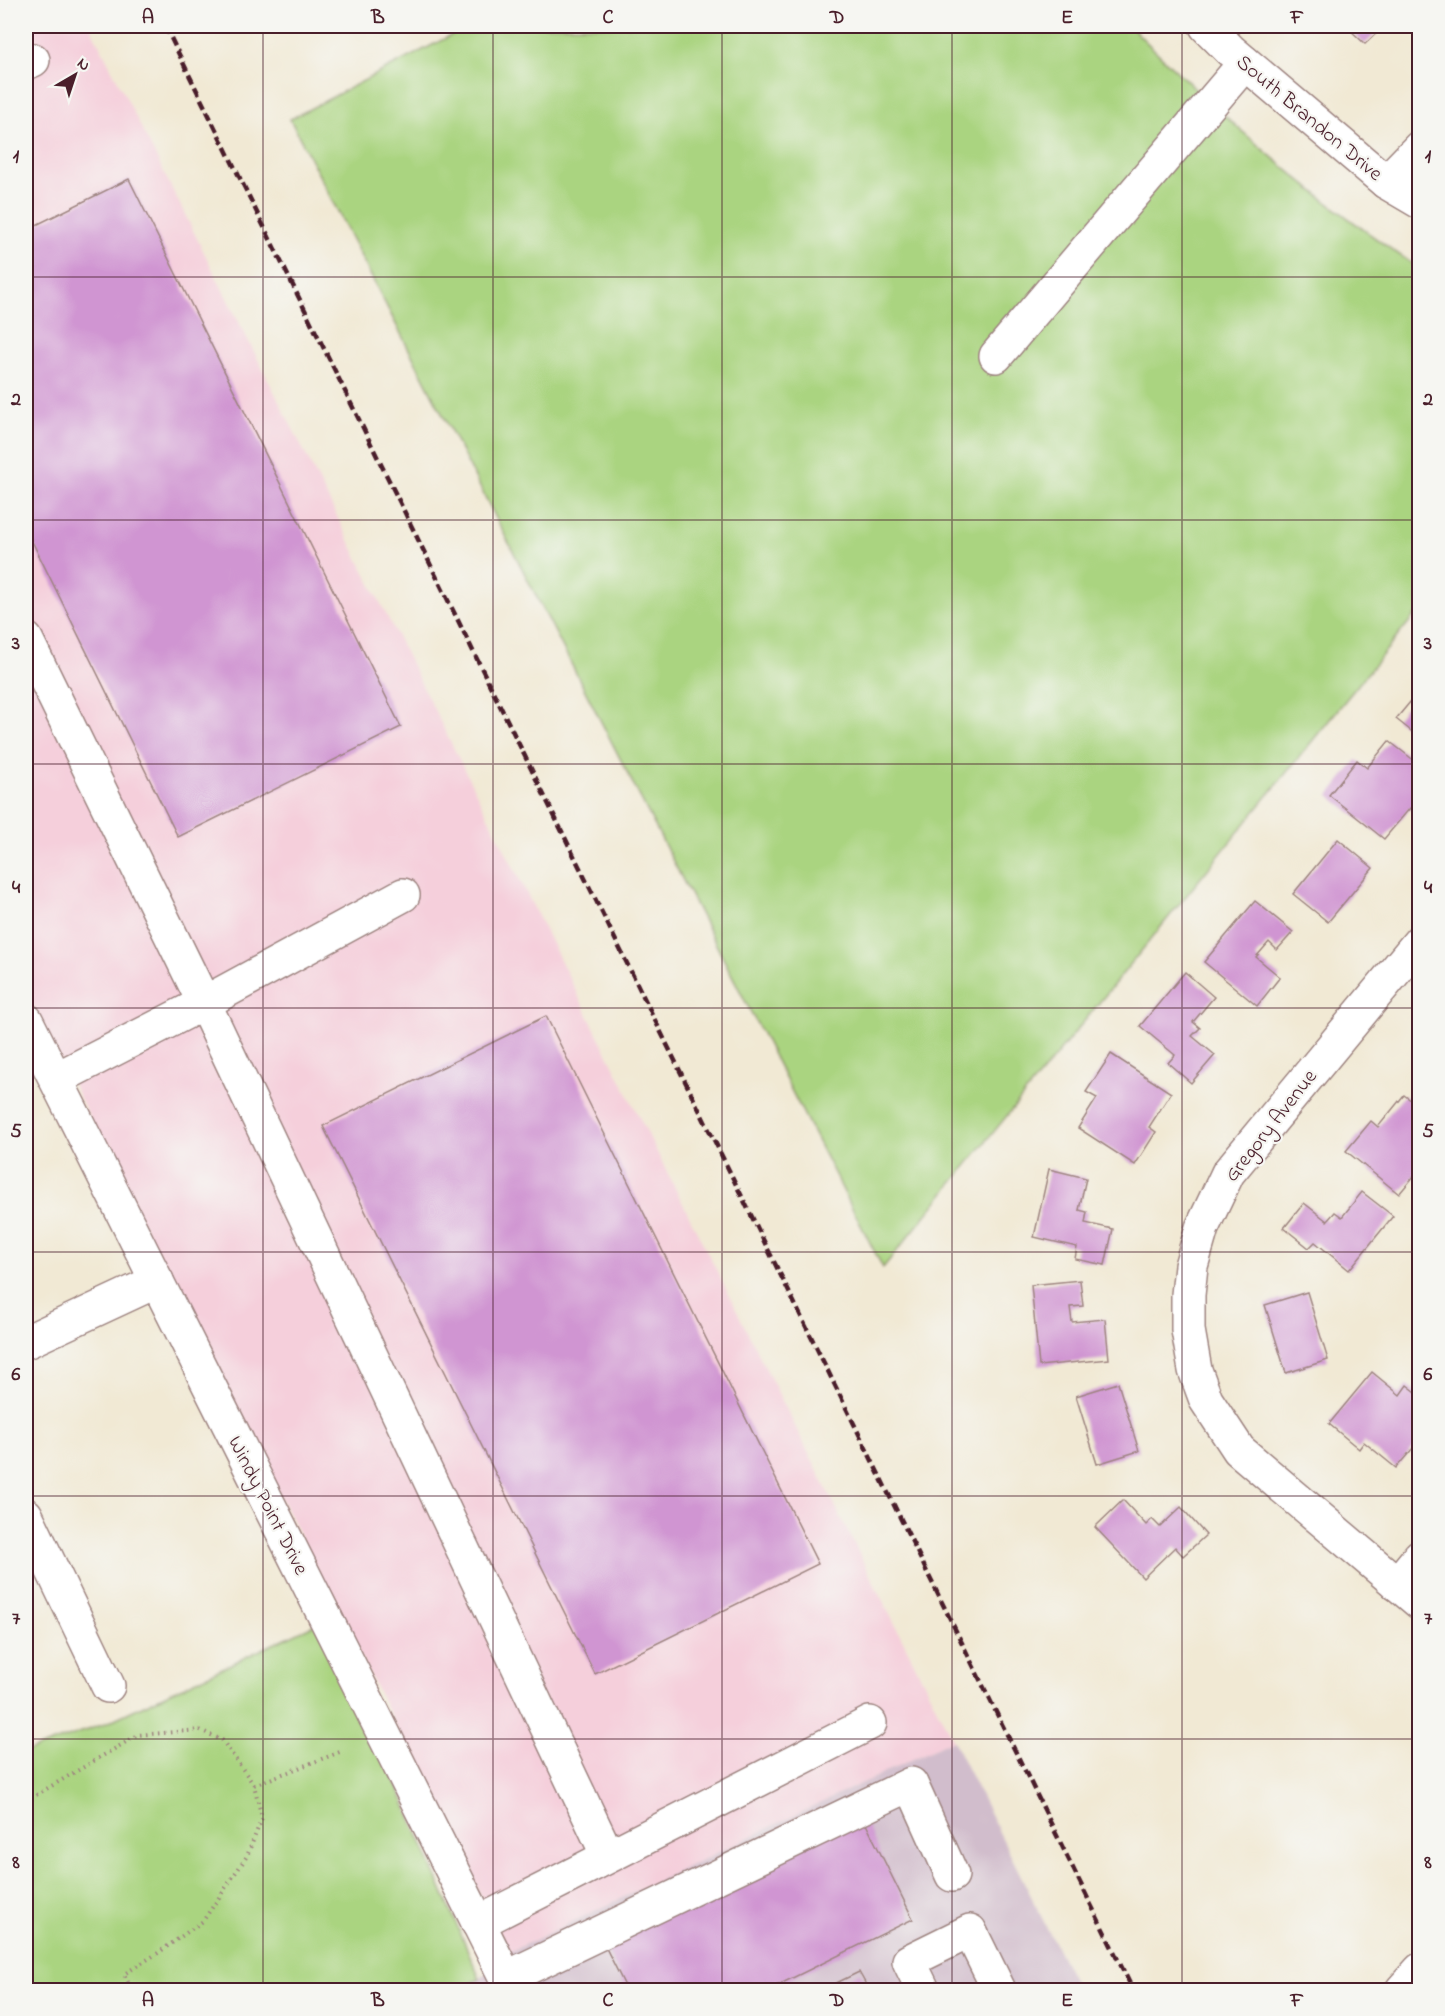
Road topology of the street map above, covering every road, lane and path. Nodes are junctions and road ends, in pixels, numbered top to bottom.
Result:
1 (1206, 26) edge
2 (1245, 63) junction
3 (1419, 147) edge
4 (1386, 182) junction
5 (1419, 202) edge
6 (996, 356) dead end
7 (26, 639) edge
8 (403, 896) dead end
9 (1419, 942) edge
10 (204, 1003) junction
11 (26, 1020) edge
12 (56, 1079) junction
13 (157, 1281) junction
14 (26, 1342) edge
15 (26, 1515) edge
16 (1419, 1556) edge
17 (1408, 1593) edge
18 (108, 1686) dead end
19 (870, 1723) dead end
20 (340, 1752) dead end
21 (254, 1785) junction
22 (26, 1801) edge
23 (609, 1856) junction
24 (952, 1875) dead end
25 (478, 1923) junction
26 (1419, 1970) edge
27 (509, 1984) edge
28 (132, 1990) edge
29 (923, 1990) edge
30 (999, 1990) edge
31 (1402, 1990) edge

1 - 2 street, South Brandon Drive
2 - 4 street, South Brandon Drive
2 - 6 street
3 - 4 street
4 - 5 street, South Brandon Drive
7 - 10 street
8 - 10 street
9 - 17 street, Gregory Avenue
10 - 12 street
10 - 23 street
11 - 12 street, Windy Point Drive
12 - 13 street, Windy Point Drive
13 - 14 street
13 - 25 street, Windy Point Drive
15 - 18 street
16 - 17 street
19 - 23 street
20 - 21 path
21 - 22 path
21 - 28 path
23 - 25 street
24 - 27 street
25 - 27 street, Windy Point Drive
26 - 31 street
29 - 30 street

